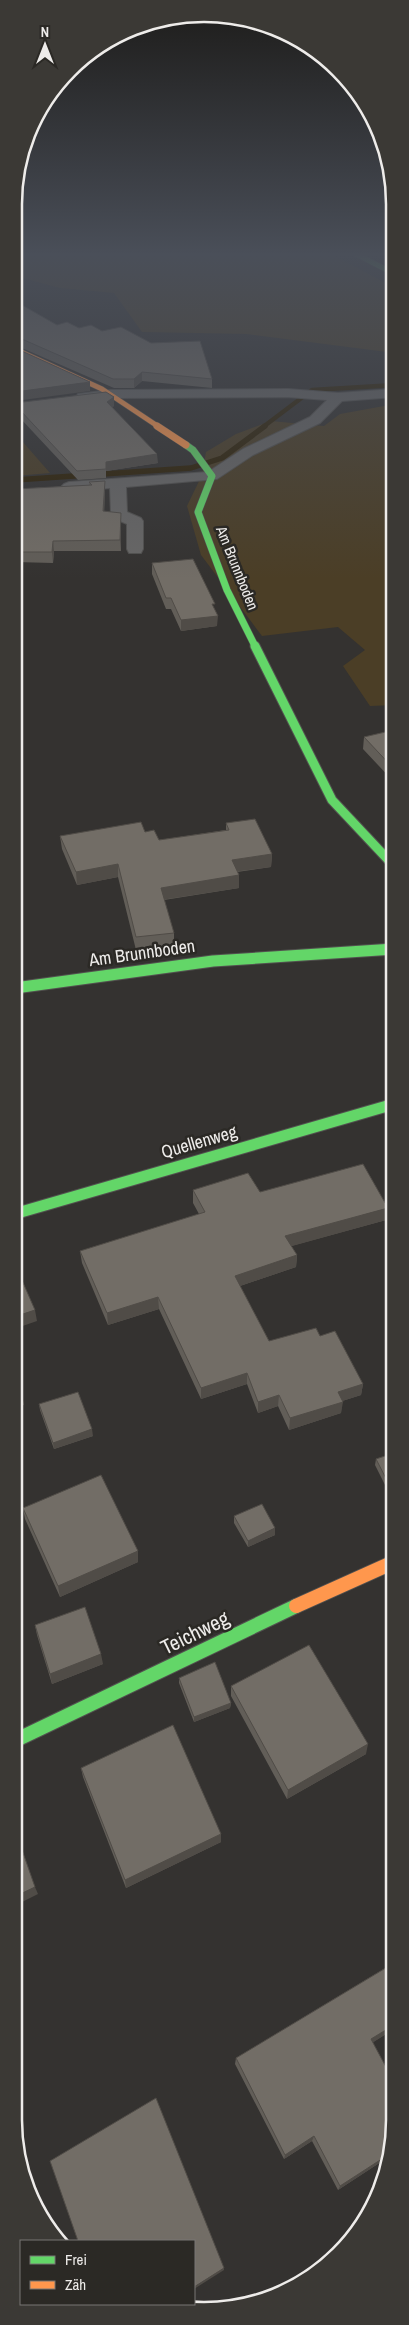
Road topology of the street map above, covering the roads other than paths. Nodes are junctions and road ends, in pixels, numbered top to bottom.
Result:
1 (41, 362) edge
2 (110, 394) junction
3 (386, 394) edge
4 (338, 397) junction
5 (68, 399) edge
6 (209, 473) junction
7 (118, 484) junction
8 (58, 488) edge
9 (135, 549) dead end
10 (386, 857) edge
11 (386, 950) edge
12 (22, 987) edge
13 (386, 1106) edge
14 (22, 1212) edge
15 (386, 1565) edge
16 (22, 1737) edge

1 - 2 main road
2 - 4 street
2 - 5 street
2 - 6 main road
3 - 4 street
4 - 6 street
6 - 7 street
6 - 10 main road, Am Brunnboden
7 - 8 street
7 - 9 street
11 - 12 main road, Am Brunnboden
13 - 14 main road, Quellenweg
15 - 16 main road, Teichweg

